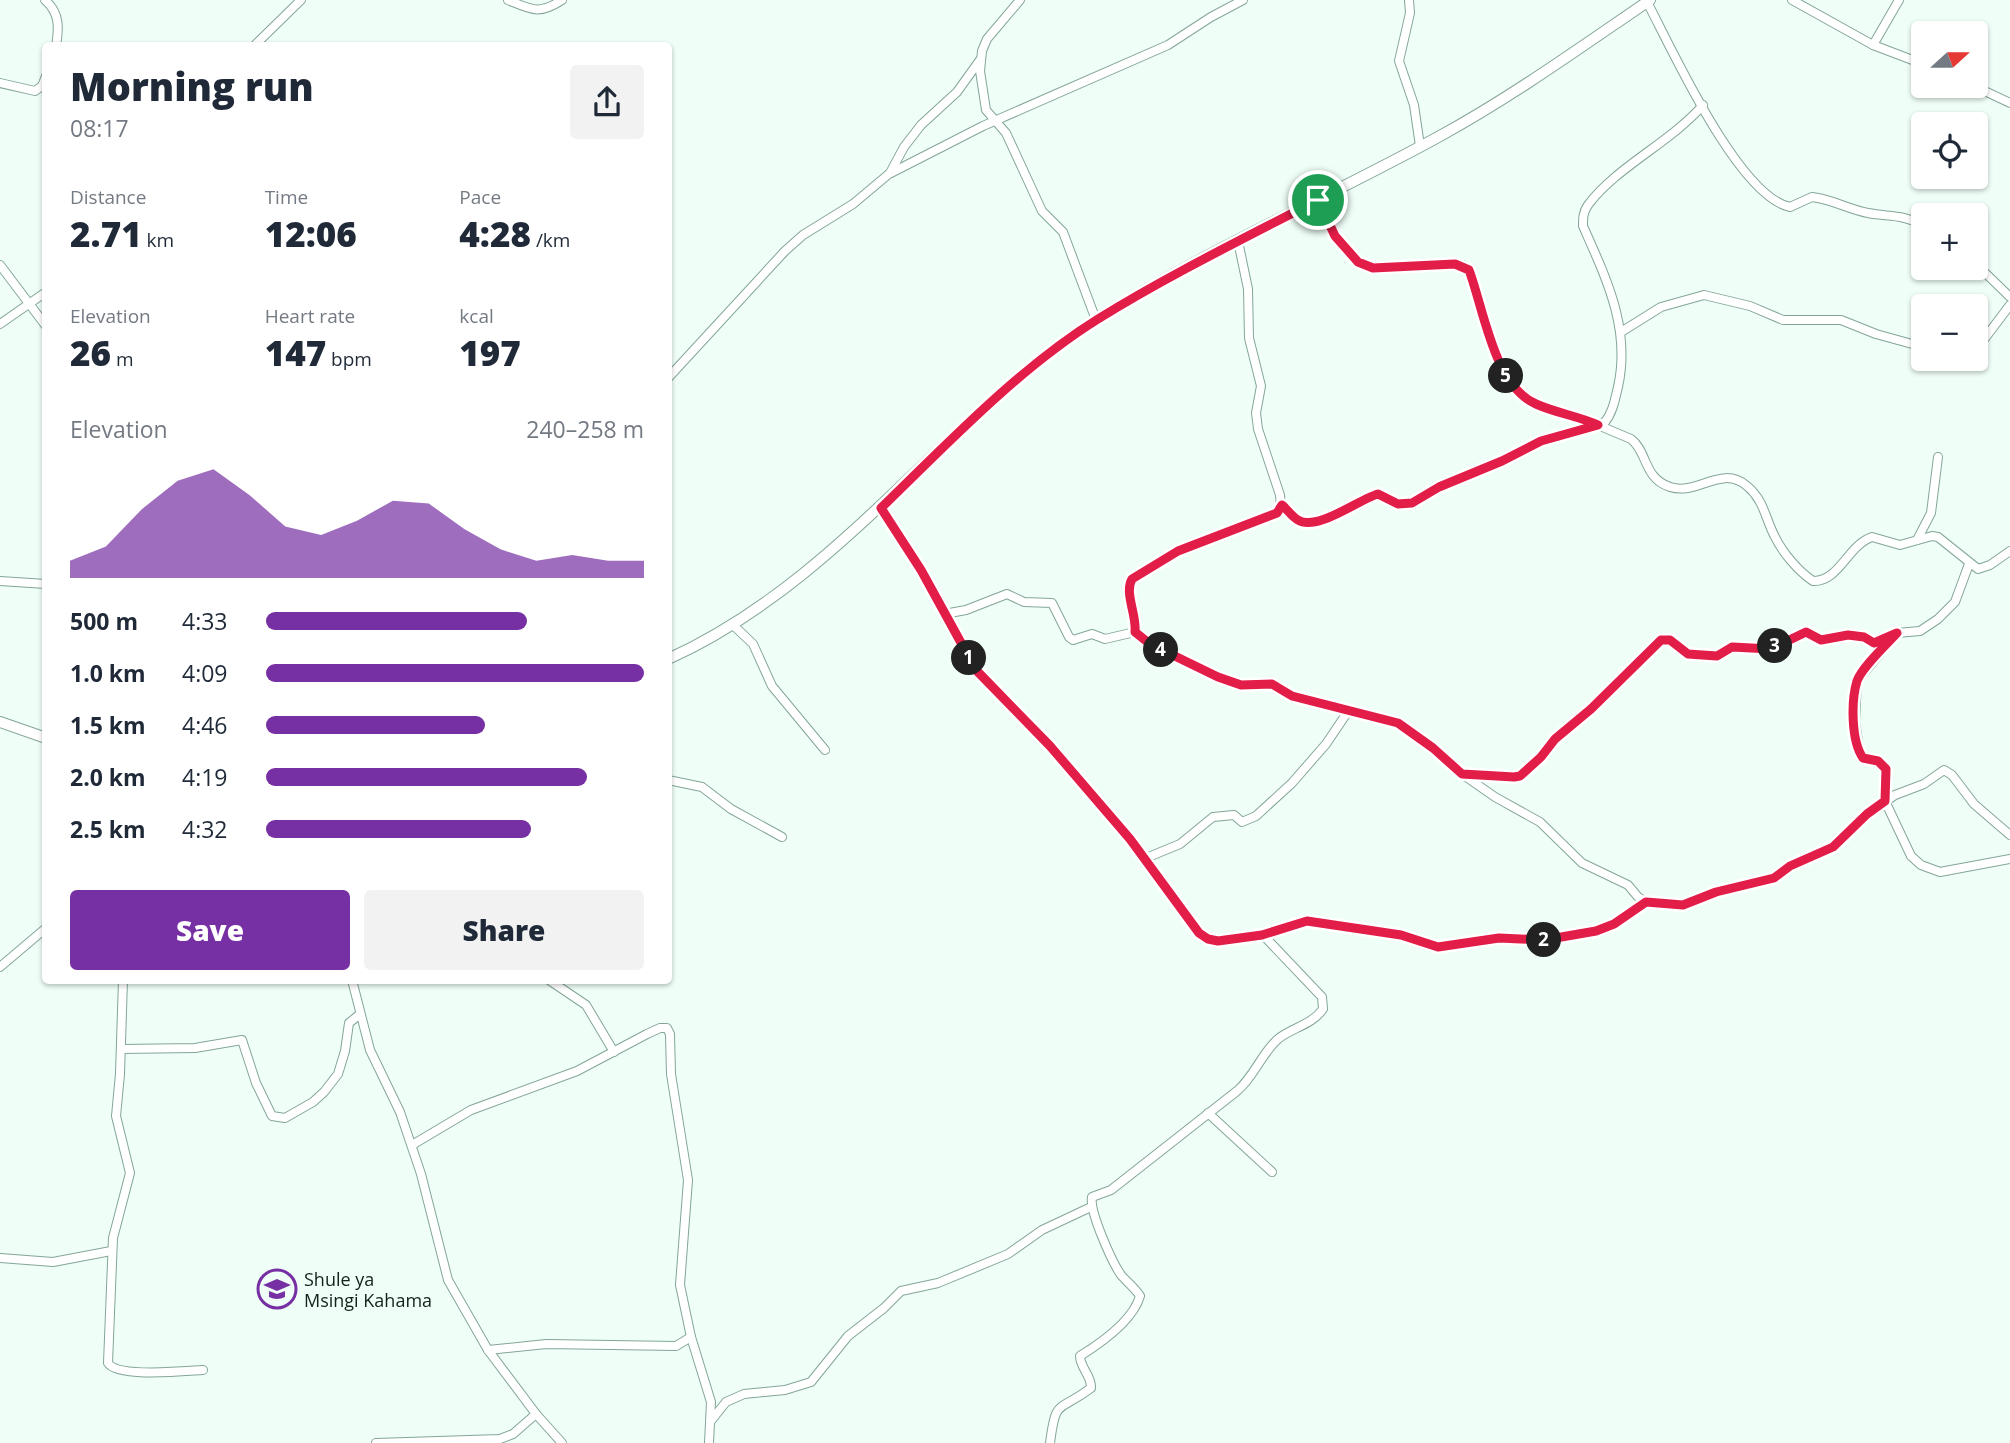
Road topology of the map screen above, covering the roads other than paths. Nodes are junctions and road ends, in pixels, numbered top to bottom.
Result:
1 (46, 0) edge
2 (301, 0) edge
3 (509, 0) edge
4 (562, 0) edge
5 (1020, 0) edge
6 (1243, 0) edge
7 (1409, 0) edge
8 (1792, 0) edge
9 (1899, 0) edge
10 (1649, 1) edge
11 (57, 42) edge
12 (258, 42) edge
13 (1873, 45) junction
14 (980, 60) junction
15 (1911, 60) edge
16 (0, 83) edge
17 (42, 88) edge
18 (1988, 93) edge
19 (2010, 103) edge
20 (1703, 105) junction
21 (997, 120) junction
22 (1420, 146) junction
23 (890, 173) junction
24 (1318, 200) junction
25 (1911, 219) edge
26 (1238, 241) junction
27 (0, 264) edge
28 (1988, 276) edge
29 (42, 295) edge
30 (2010, 297) edge
31 (28, 305) junction
32 (2010, 305) edge
33 (1096, 320) junction
34 (42, 321) edge
35 (0, 324) edge
36 (1621, 332) junction
37 (1988, 334) edge
38 (1911, 344) edge
39 (672, 374) edge
40 (1598, 425) junction
41 (1938, 457) dead end
42 (1282, 505) junction
43 (881, 508) junction
44 (1917, 540) junction
45 (2010, 551) edge
46 (1969, 564) junction
47 (0, 582) edge
48 (42, 584) edge
49 (944, 614) junction
50 (732, 624) junction
51 (1135, 632) junction
52 (1897, 633) junction
53 (672, 657) edge
54 (1349, 710) junction
55 (0, 722) edge
56 (42, 737) edge
57 (825, 751) dead end
58 (1462, 774) junction
59 (672, 781) edge
60 (1885, 801) junction
61 (2010, 835) edge
62 (782, 837) dead end
63 (1146, 858) junction
64 (2010, 859) edge
65 (1646, 902) junction
66 (42, 931) edge
67 (1262, 935) junction
68 (0, 967) edge
69 (123, 984) edge
70 (353, 984) edge
71 (556, 984) edge
72 (359, 1015) junction
73 (121, 1049) junction
74 (614, 1052) junction
75 (1208, 1114) junction
76 (412, 1145) junction
77 (1272, 1172) dead end
78 (1091, 1207) junction
79 (111, 1251) junction
80 (0, 1258) edge
81 (691, 1337) junction
82 (488, 1350) junction
83 (203, 1370) dead end
84 (536, 1414) junction
85 (710, 1422) junction
86 (376, 1443) edge
87 (562, 1443) edge
88 (709, 1443) edge
89 (1050, 1443) edge

1 - 11 street
2 - 12 street
3 - 4 street
5 - 14 street
6 - 21 street
7 - 22 street
8 - 13 street
9 - 13 street
10 - 20 street
10 - 22 main road
13 - 15 street
14 - 21 street
14 - 23 street
16 - 17 street
18 - 19 street
20 - 25 street
20 - 36 street
21 - 23 street
21 - 33 street
22 - 24 main road
23 - 39 street
24 - 26 main road
24 - 40 street
26 - 33 main road
26 - 42 street
27 - 31 street
28 - 30 street
29 - 31 street
31 - 34 street
31 - 35 street
32 - 37 street
33 - 43 main road
36 - 38 street
36 - 40 street
40 - 42 street
40 - 44 street
41 - 44 street
42 - 51 street
43 - 49 street
43 - 50 main road
44 - 46 street
45 - 46 street
46 - 52 street
47 - 48 street
49 - 51 street
49 - 63 street
50 - 53 main road
50 - 57 street
51 - 54 street
52 - 58 street
52 - 60 street
54 - 58 street
54 - 63 street
55 - 56 main road
58 - 65 street
59 - 62 street
60 - 61 street
60 - 64 street
60 - 65 street
63 - 67 street
65 - 67 street
66 - 68 street
67 - 75 street
69 - 73 street
70 - 72 street
71 - 74 street
72 - 73 street
72 - 76 street
73 - 79 street
74 - 76 street
74 - 81 street
75 - 77 street
75 - 78 street
76 - 82 street
78 - 85 street
78 - 89 street
79 - 80 street
79 - 83 street
81 - 82 street
81 - 85 street
82 - 84 street
84 - 86 street
84 - 87 street
85 - 88 street

